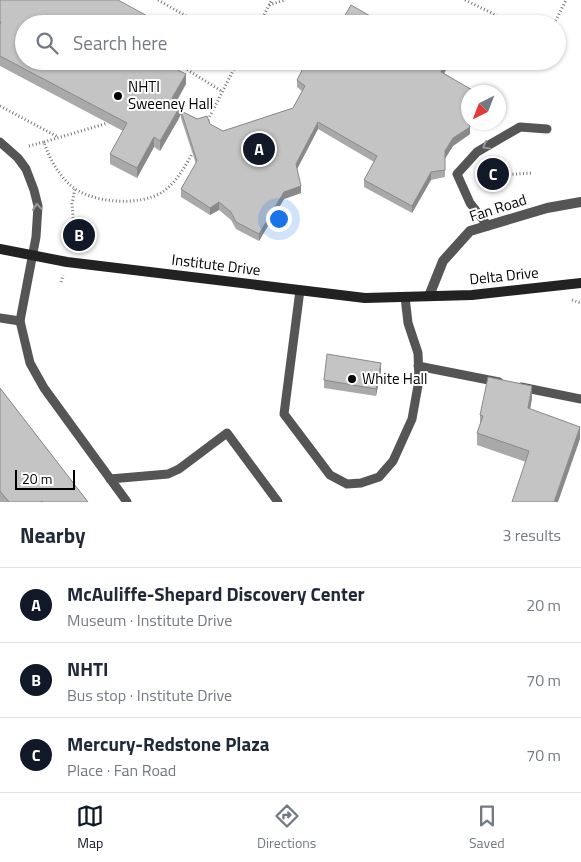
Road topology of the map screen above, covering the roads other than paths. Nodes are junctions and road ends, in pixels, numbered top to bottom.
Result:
1 (547, 129) dead end
2 (0, 142) edge
3 (581, 202) edge
4 (488, 226) junction
5 (0, 250) edge
6 (32, 255) junction
7 (581, 283) edge
8 (300, 290) junction
9 (430, 296) junction
10 (405, 297) junction
11 (0, 318) edge
12 (20, 321) junction
13 (418, 366) junction
14 (504, 383) edge
15 (514, 385) edge
16 (581, 399) edge
17 (110, 479) junction
18 (127, 502) edge
19 (278, 502) edge

1 -> 4 lane
6 -> 2 lane
3 - 4 street, Fan Road
4 - 9 street, Fan Road
5 - 6 street, Institute Drive
6 - 8 street, Institute Drive
6 - 12 lane
7 - 9 street, Delta Drive
8 - 10 street, Institute Drive
8 - 13 lane
9 - 10 street, Institute Drive
10 - 13 lane
11 - 12 lane
12 - 17 lane
13 - 14 lane
15 - 16 lane
17 - 18 lane
17 - 19 lane

